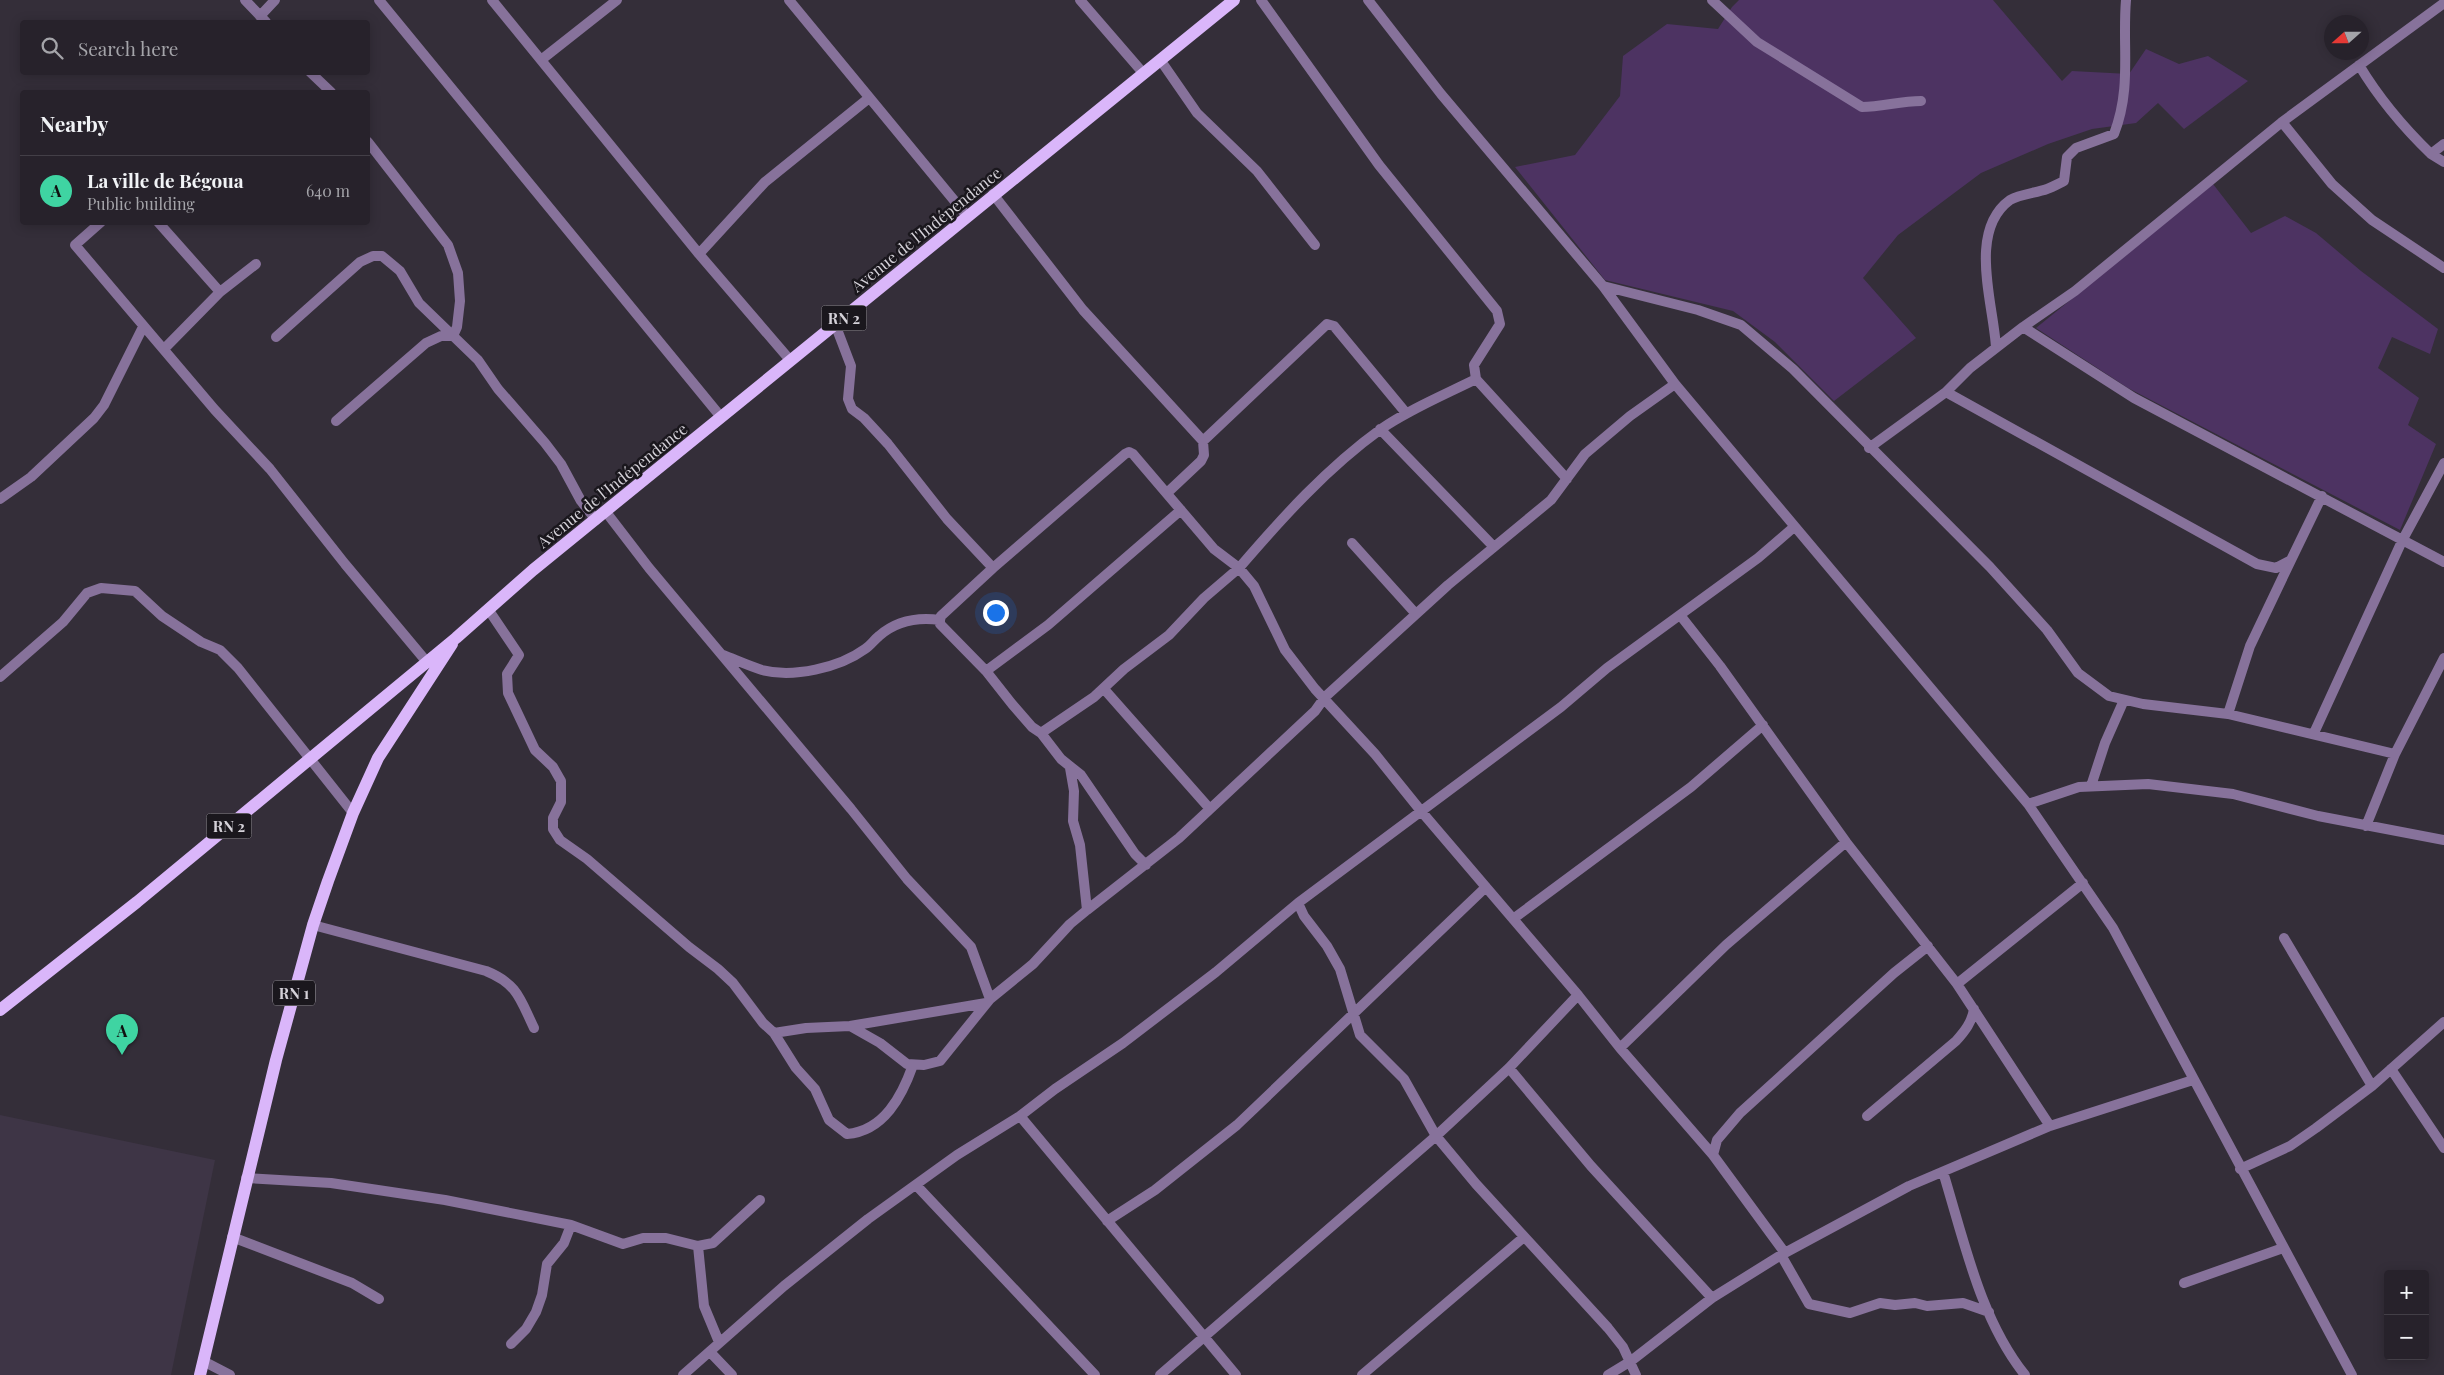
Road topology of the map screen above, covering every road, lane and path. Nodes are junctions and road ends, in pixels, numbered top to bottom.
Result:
1 (245, 0) edge
2 (275, 0) edge
3 (379, 0) edge
4 (492, 0) edge
5 (617, 0) edge
6 (789, 0) edge
7 (1080, 0) edge
8 (1234, 0) edge
9 (1261, 0) edge
10 (1368, 0) edge
11 (1712, 0) edge
12 (2126, 0) edge
13 (2444, 3) edge
14 (263, 19) edge
15 (541, 60) junction
16 (1161, 61) junction
17 (2359, 65) junction
18 (1144, 74) junction
19 (313, 75) edge
20 (329, 90) edge
21 (869, 98) junction
22 (1921, 101) dead end
23 (2282, 122) junction
24 (2444, 144) edge
25 (370, 145) edge
26 (2431, 154) junction
27 (2444, 162) edge
28 (993, 194) junction
29 (967, 216) junction
30 (99, 225) edge
31 (161, 225) edge
32 (1315, 245) dead end
33 (699, 254) junction
34 (256, 264) dead end
35 (2444, 268) edge
36 (1603, 286) junction
37 (220, 292) junction
38 (835, 324) junction
39 (143, 327) junction
40 (2023, 328) junction
41 (452, 336) junction
42 (276, 337) dead end
43 (1996, 348) junction
44 (164, 349) junction
45 (790, 360) junction
46 (1476, 380) junction
47 (1675, 384) junction
48 (1946, 392) junction
49 (1406, 413) junction
50 (721, 417) junction
51 (336, 421) dead end
52 (1380, 430) junction
53 (1203, 441) junction
54 (1869, 448) junction
55 (2444, 462) edge
56 (1567, 479) junction
57 (1167, 493) junction
58 (2322, 496) junction
59 (0, 499) edge
60 (1181, 510) junction
61 (606, 512) junction
62 (596, 520) junction
63 (1794, 527) junction
64 (2402, 540) junction
65 (1352, 544) dead end
66 (1494, 547) junction
67 (2291, 560) junction
68 (2444, 562) edge
69 (993, 568) junction
70 (1239, 568) junction
71 (488, 609) junction
72 (1416, 614) junction
73 (1680, 615) junction
74 (940, 620) junction
75 (456, 638) junction
76 (722, 655) junction
77 (2444, 658) edge
78 (426, 661) junction
79 (986, 671) junction
80 (0, 677) edge
81 (1104, 689) junction
82 (1325, 697) junction
83 (2124, 700) junction
84 (2228, 714) junction
85 (1763, 725) junction
86 (2314, 733) junction
87 (1041, 734) junction
88 (2395, 754) junction
89 (309, 759) junction
90 (1070, 768) junction
91 (2091, 786) junction
92 (2028, 804) junction
93 (1210, 809) junction
94 (1421, 811) junction
95 (353, 813) junction
96 (2366, 826) junction
97 (2444, 840) edge
98 (1846, 842) junction
99 (1146, 865) junction
100 (2083, 884) junction
101 (1486, 887) junction
102 (1298, 903) junction
103 (1087, 910) junction
104 (1514, 919) junction
105 (313, 925) junction
106 (2284, 938) dead end
107 (1928, 946) junction
108 (1957, 984) junction
109 (1578, 995) junction
110 (988, 1001) junction
111 (959, 1007) junction
112 (1974, 1009) junction
113 (0, 1010) edge
114 (1355, 1014) junction
115 (972, 1020) junction
116 (2444, 1023) edge
117 (850, 1026) junction
118 (534, 1028) dead end
119 (774, 1033) junction
120 (1620, 1048) junction
121 (913, 1065) junction
122 (1509, 1068) junction
123 (2390, 1069) junction
124 (2193, 1080) junction
125 (2372, 1086) junction
126 (1020, 1116) junction
127 (1867, 1116) dead end
128 (2050, 1126) junction
129 (1436, 1136) junction
130 (2444, 1148) edge
131 (1713, 1155) junction
132 (2240, 1168) junction
133 (1943, 1172) junction
134 (246, 1178) junction
135 (916, 1185) junction
136 (760, 1200) dead end
137 (1108, 1221) junction
138 (571, 1225) junction
139 (232, 1237) junction
140 (1524, 1237) junction
141 (698, 1246) junction
142 (2283, 1248) junction
143 (1783, 1254) junction
144 (2184, 1283) dead end
145 (1712, 1298) junction
146 (379, 1299) dead end
147 (1989, 1312) junction
148 (1203, 1337) junction
149 (719, 1342) junction
150 (511, 1344) dead end
151 (710, 1352) junction
152 (203, 1361) junction
153 (1631, 1361) junction
154 (200, 1375) edge
155 (230, 1375) edge
156 (683, 1375) edge
157 (732, 1375) edge
158 (1095, 1375) edge
159 (1160, 1375) edge
160 (1236, 1375) edge
161 (1362, 1375) edge
162 (1608, 1375) edge
163 (1636, 1375) edge
164 (2025, 1375) edge
165 (2352, 1375) edge

1 - 14 street
2 - 14 street
3 - 50 street
4 - 15 street
5 - 15 street
6 - 21 street
7 - 18 street
8 - 16 main road, Avenue de l'Indépendance / RN 2
9 - 46 street
10 - 36 street
11 - 22 street
12 - 43 street
13 - 17 street
15 - 33 street
16 - 18 main road, Avenue de l'Indépendance / RN 2
16 - 32 street
17 - 23 street
17 - 26 street
18 - 28 main road, Avenue de l'Indépendance / RN 2
19 - 20 street
21 - 29 street
21 - 33 street
23 - 35 street
23 - 40 street
24 - 26 street
25 - 41 street
26 - 27 street
28 - 29 main road, Avenue de l'Indépendance / RN 2
28 - 53 street
29 - 38 main road, Avenue de l'Indépendance / RN 2
30 - 39 street
31 - 37 street
33 - 45 street
34 - 37 street
36 - 47 street
36 - 54 street
37 - 44 street
38 - 45 main road, Avenue de l'Indépendance / RN 2
38 - 69 street
39 - 44 street
39 - 59 street
40 - 43 street
40 - 58 street
41 - 42 street
41 - 51 street
41 - 62 street
43 - 48 street
44 - 78 street
45 - 50 main road, Avenue de l'Indépendance / RN 2
46 - 49 street
46 - 56 street
47 - 56 street
47 - 63 street
48 - 54 street
48 - 67 street
49 - 52 street
49 - 53 street
50 - 61 main road, Avenue de l'Indépendance / RN 2
52 - 66 street
52 - 70 street
53 - 57 street
54 - 83 street
55 - 64 street
56 - 66 street
57 - 60 street
57 - 69 street
58 - 64 street
58 - 67 street
60 - 70 street
60 - 79 street
61 - 62 main road, Avenue de l'Indépendance / RN 2
61 - 76 street
62 - 71 main road, Avenue de l'Indépendance / RN 2
63 - 73 street
63 - 92 street
64 - 68 street
64 - 86 street
65 - 72 street
66 - 72 street
67 - 84 street
69 - 74 street
70 - 81 street
70 - 82 street
71 - 75 main road, Avenue de l'Indépendance / RN 2
71 - 119 street
72 - 82 street
73 - 85 street
73 - 94 street
74 - 76 street
74 - 79 street
75 - 78 main road, RN 2
75 - 95 main road, RN 1
76 - 110 street
77 - 88 street
78 - 89 main road, RN 2
79 - 87 street
80 - 89 street
81 - 87 street
81 - 93 street
82 - 93 street
82 - 94 street
83 - 84 street
83 - 91 street
84 - 86 street
85 - 98 street
85 - 104 street
86 - 88 street
87 - 90 street
88 - 96 street
89 - 95 street
89 - 113 main road, RN 2
90 - 99 street
90 - 103 street
91 - 92 street
91 - 96 street
92 - 100 street
93 - 99 street
94 - 101 street
94 - 102 street
95 - 105 main road, RN 1
96 - 97 street
98 - 107 street
98 - 120 street
99 - 103 street
100 - 108 street
100 - 124 street
101 - 104 street
101 - 114 street
102 - 114 street
102 - 126 street
103 - 110 street
104 - 109 street
105 - 118 street
105 - 134 main road, RN 1
106 - 125 street
107 - 108 street
107 - 131 street
108 - 112 street
109 - 120 street
109 - 122 street
110 - 111 street
110 - 115 street
111 - 115 street
111 - 117 street
112 - 127 street
112 - 128 street
114 - 129 street
114 - 137 street
115 - 121 street
116 - 123 street
117 - 119 street
117 - 121 street
119 - 121 street
120 - 131 street
122 - 129 street
122 - 145 street
123 - 125 street
123 - 130 street
124 - 128 street
124 - 132 street
125 - 132 street
126 - 135 street
126 - 137 street
128 - 133 street
129 - 140 street
129 - 148 street
131 - 143 street
132 - 142 street
133 - 143 street
133 - 147 street
134 - 138 street
134 - 139 main road, RN 1
135 - 149 street
135 - 158 street
136 - 141 street
137 - 148 street
138 - 141 street
138 - 150 street
139 - 146 street
139 - 152 main road, RN 1
140 - 153 street
140 - 161 street
141 - 149 street
142 - 144 street
142 - 165 street
143 - 145 street
143 - 147 street
145 - 153 street
147 - 164 street
148 - 159 street
148 - 160 street
149 - 151 street
151 - 156 street
151 - 157 street
152 - 154 main road, RN 1
152 - 155 street
153 - 162 street
153 - 163 street

